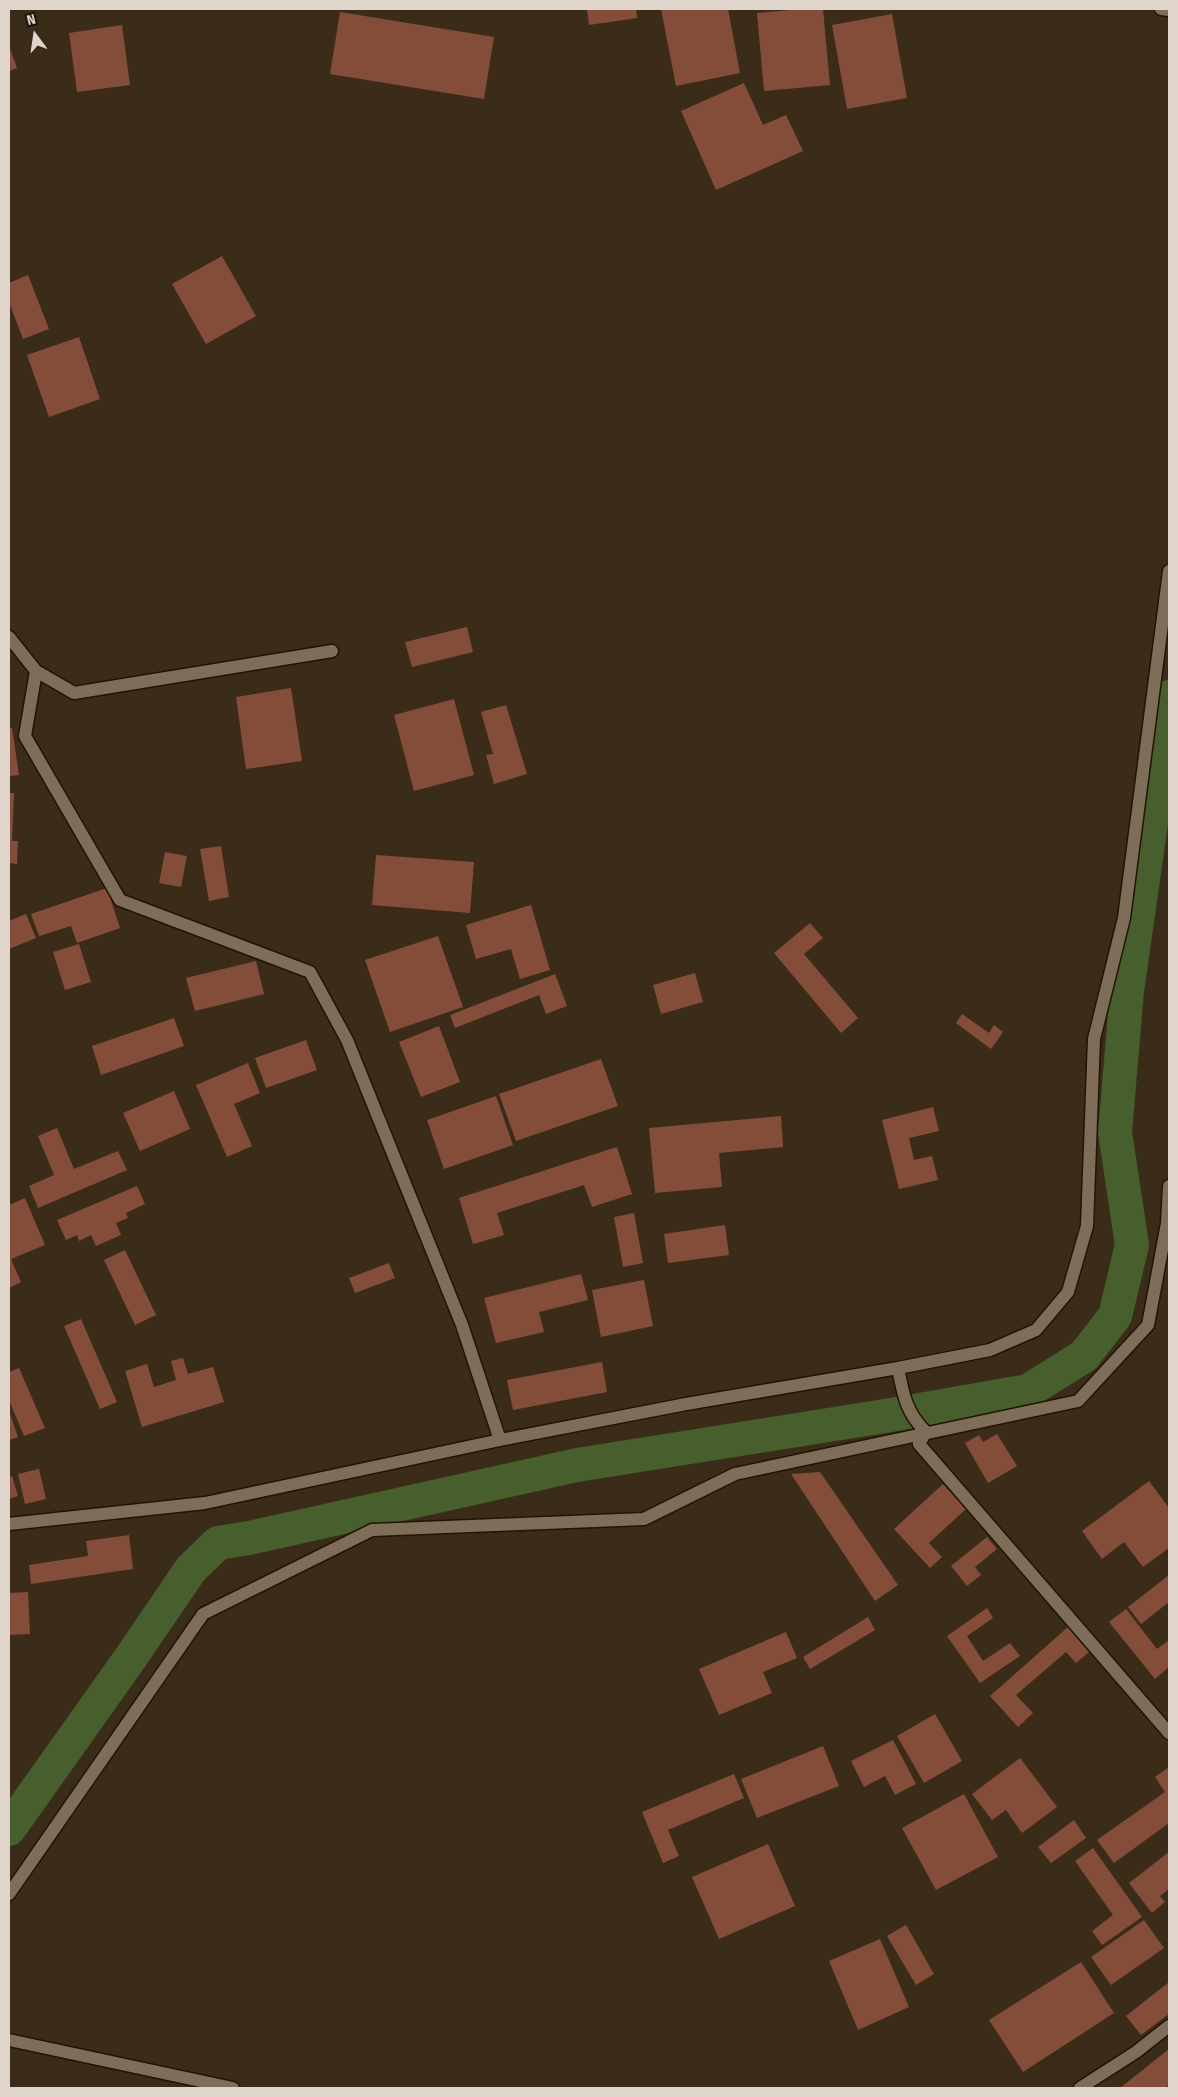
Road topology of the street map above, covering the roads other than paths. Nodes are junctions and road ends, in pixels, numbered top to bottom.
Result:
1 (1161, 9) edge
2 (1169, 10) edge
3 (1169, 571) edge
4 (9, 637) edge
5 (332, 651) dead end
6 (36, 671) junction
7 (1169, 1186) edge
8 (898, 1368) junction
9 (926, 1432) junction
10 (500, 1440) junction
11 (9, 1524) edge
12 (1169, 1733) edge
13 (9, 1894) edge
14 (1169, 2026) edge
15 (9, 2040) edge
16 (233, 2088) edge
17 (1080, 2088) edge

1 - 2 street
3 - 8 street
4 - 6 street
5 - 6 street
6 - 10 street
7 - 9 street
8 - 9 street
8 - 10 street
9 - 12 street
9 - 13 street
10 - 11 street
14 - 17 street
15 - 16 street

